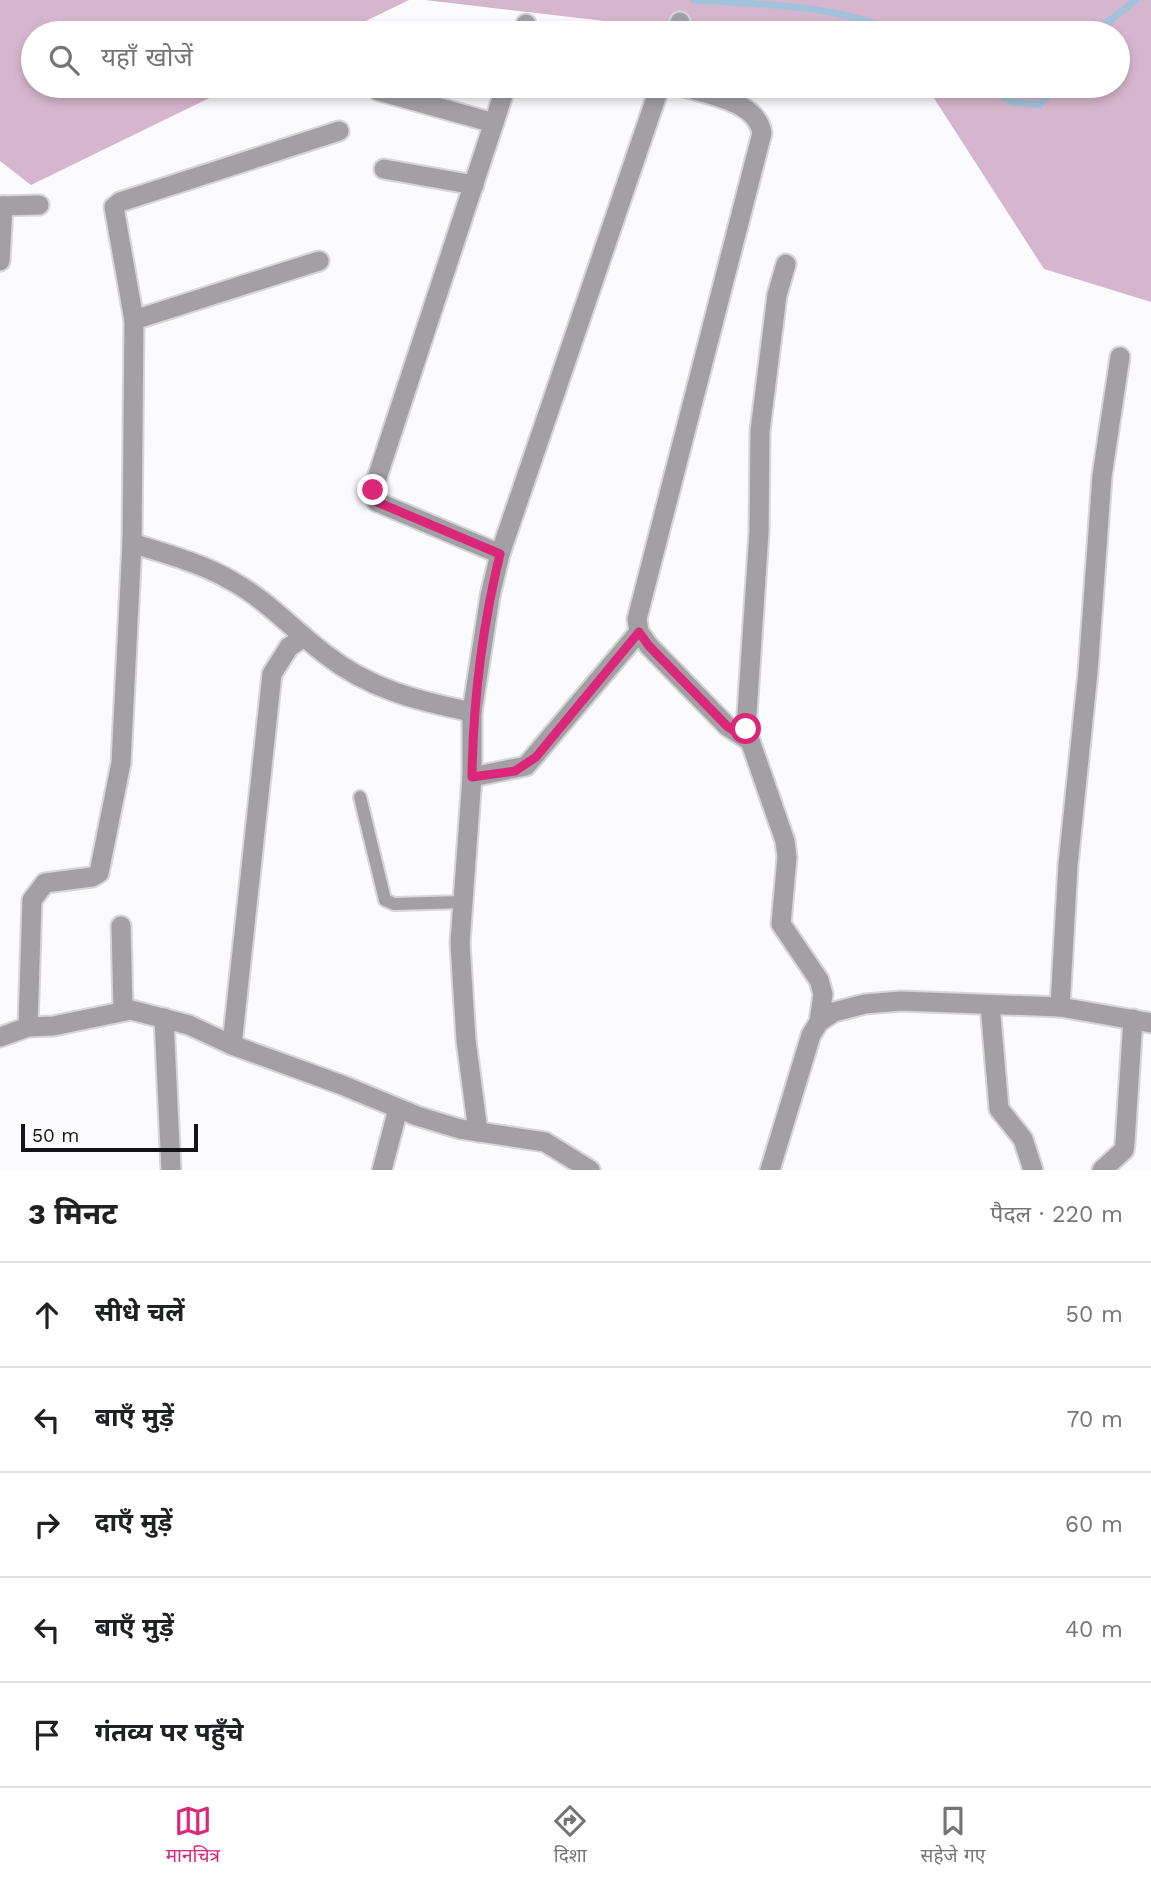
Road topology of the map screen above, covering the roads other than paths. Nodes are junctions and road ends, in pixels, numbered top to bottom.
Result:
1 (408, 98) edge
2 (502, 98) edge
3 (656, 98) edge
4 (716, 98) edge
5 (494, 123) junction
6 (339, 131) dead end
7 (384, 169) dead end
8 (474, 185) junction
9 (38, 205) dead end
10 (1, 206) edge
11 (0, 261) edge
12 (319, 261) dead end
13 (786, 264) dead end
14 (134, 320) junction
15 (1120, 357) dead end
16 (132, 544) junction
17 (500, 554) junction
18 (639, 632) junction
19 (304, 637) junction
20 (472, 712) junction
21 (747, 739) junction
22 (472, 777) junction
23 (360, 797) dead end
24 (463, 902) junction
25 (121, 926) dead end
26 (990, 1005) junction
27 (1060, 1007) junction
28 (123, 1009) junction
29 (164, 1018) junction
30 (1142, 1021) edge
31 (819, 1022) junction
32 (28, 1027) junction
33 (0, 1037) edge
34 (232, 1045) junction
35 (398, 1109) junction
36 (478, 1132) junction
37 (171, 1170) edge
38 (382, 1170) edge
39 (590, 1170) edge
40 (771, 1170) edge
41 (1033, 1170) edge
42 (1102, 1170) edge

1 - 5 street
2 - 5 street
3 - 17 street
4 - 18 street
5 - 8 street
6 - 14 street
7 - 8 street
8 - 17 street
9 - 10 street
10 - 11 street
12 - 14 street
13 - 21 street
14 - 16 street
15 - 27 street
16 - 19 street
16 - 32 street
17 - 20 street
18 - 21 street
18 - 22 street
19 - 20 street
19 - 34 street
20 - 22 street
21 - 31 street
22 - 24 street
23 - 24 lane
24 - 36 street
25 - 28 street
26 - 27 street
26 - 31 street
26 - 41 street
27 - 30 street
28 - 29 street
28 - 32 street
29 - 34 street
29 - 37 street
30 - 42 street
31 - 40 street
32 - 33 street
34 - 35 street
35 - 36 street
35 - 38 street
36 - 39 street

